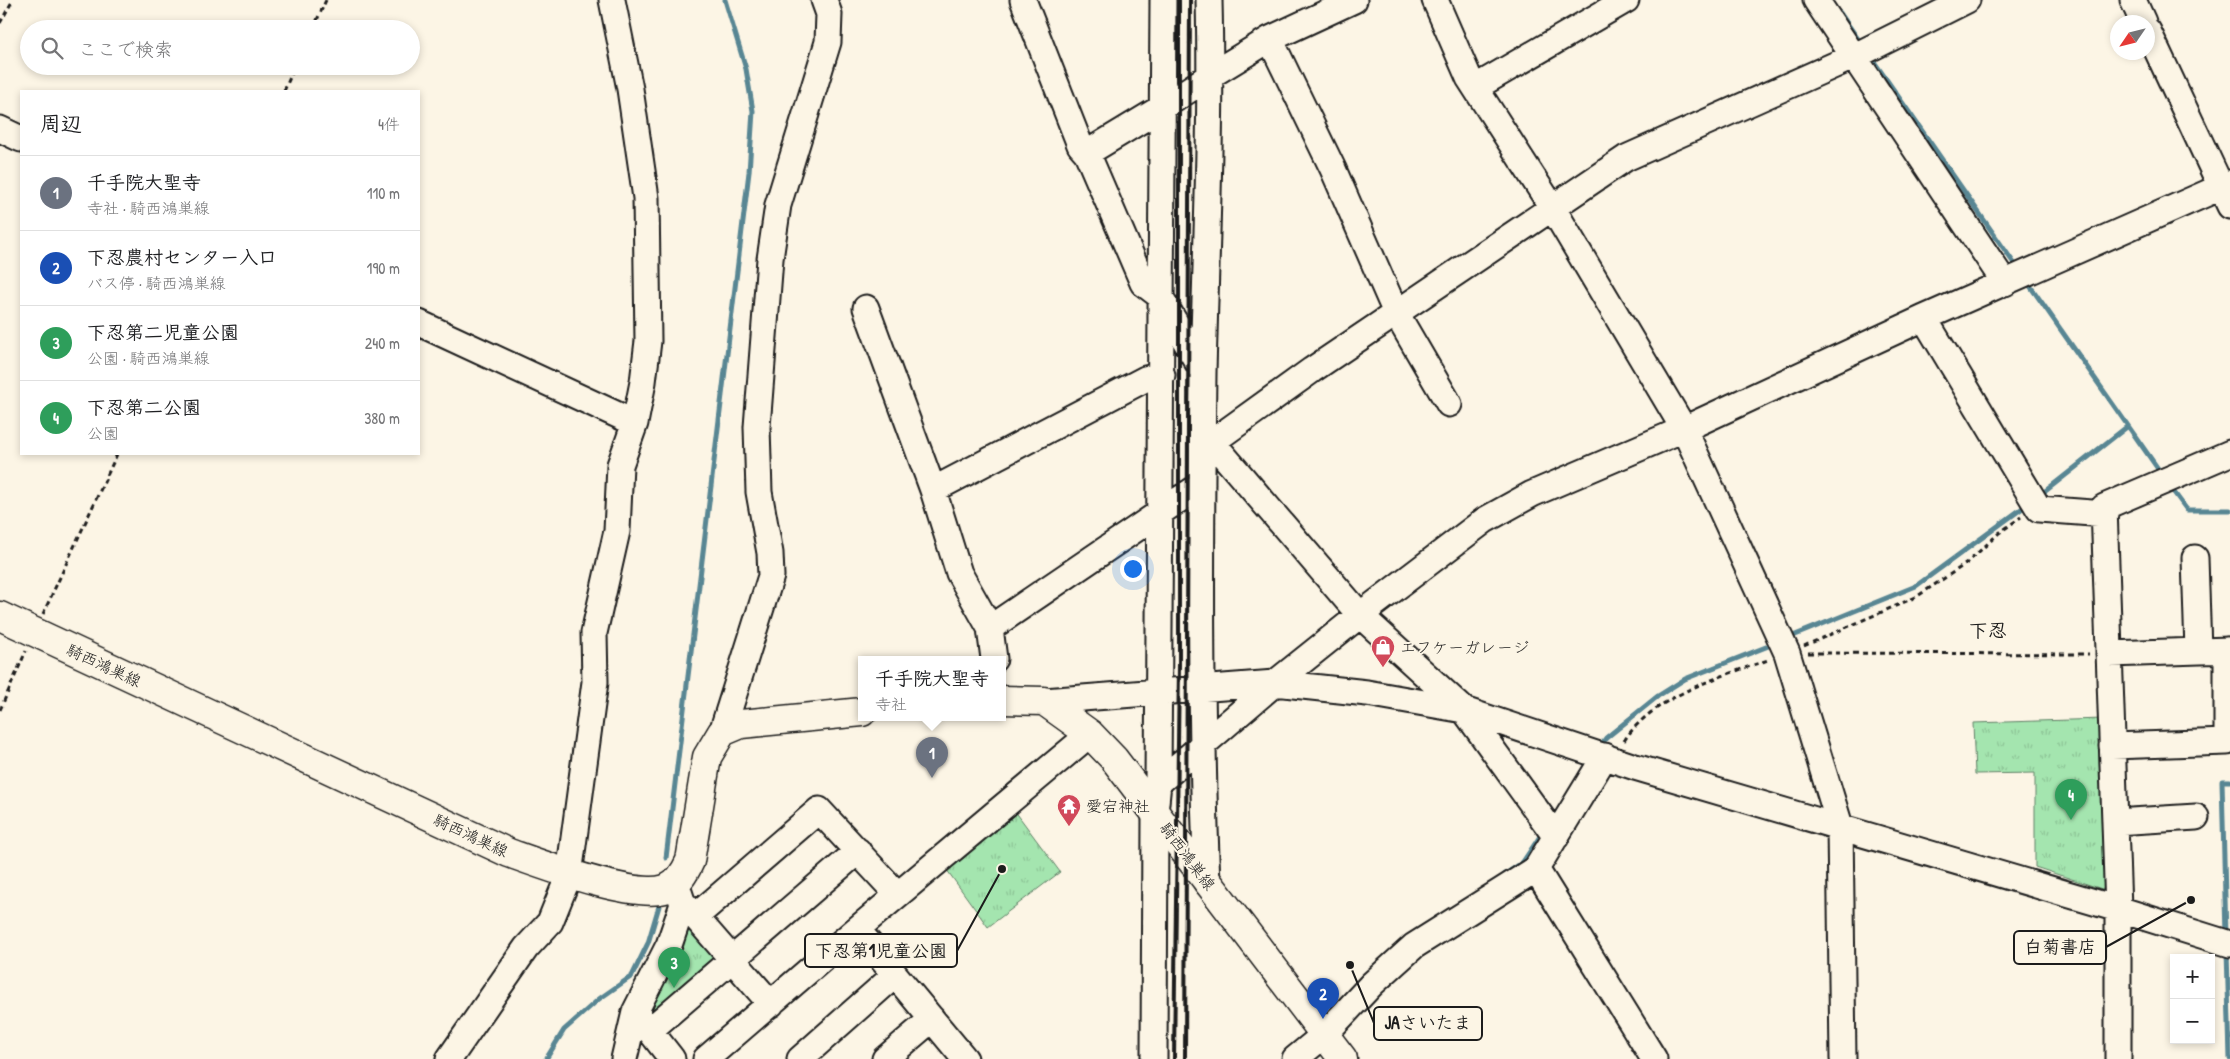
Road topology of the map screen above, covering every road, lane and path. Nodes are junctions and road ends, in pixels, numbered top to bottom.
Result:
1 (13, 0) edge
2 (326, 0) edge
3 (612, 0) edge
4 (824, 0) edge
5 (1022, 0) edge
6 (1164, 0) edge
7 (1209, 0) edge
8 (1354, 0) edge
9 (1435, 0) edge
10 (1626, 0) edge
11 (1816, 0) edge
12 (1967, 0) edge
13 (2133, 0) edge
14 (2140, 15) edge
15 (317, 20) edge
16 (0, 23) edge
17 (1270, 39) junction
18 (2155, 45) edge
19 (1855, 56) junction
20 (292, 75) edge
21 (1211, 75) junction
22 (1476, 87) junction
23 (284, 90) edge
24 (1163, 107) junction
25 (0, 129) edge
26 (20, 139) edge
27 (1086, 152) junction
28 (2227, 192) edge
29 (1552, 207) junction
30 (2005, 283) junction
31 (1160, 296) junction
32 (866, 308) dead end
33 (1396, 313) junction
34 (1924, 318) junction
35 (420, 323) edge
36 (1204, 372) junction
37 (1162, 375) junction
38 (1449, 404) dead end
39 (635, 423) junction
40 (1684, 429) junction
41 (1207, 442) junction
42 (2230, 453) edge
43 (117, 455) edge
44 (1202, 484) junction
45 (933, 490) junction
46 (2038, 509) junction
47 (1159, 512) junction
48 (2105, 514) junction
49 (2195, 558) dead end
50 (1360, 615) junction
51 (0, 616) edge
52 (990, 628) junction
53 (32, 632) junction
54 (2229, 650) edge
55 (2198, 652) junction
56 (1787, 653) junction
57 (2109, 654) junction
58 (994, 656) edge
59 (1275, 684) junction
60 (1202, 688) junction
61 (1159, 692) junction
62 (1006, 700) edge
63 (1044, 701) junction
64 (0, 710) edge
65 (1464, 710) junction
66 (858, 712) edge
67 (722, 732) junction
68 (1090, 734) junction
69 (1202, 746) junction
70 (2112, 746) junction
71 (1609, 758) junction
72 (1158, 783) junction
73 (1155, 813) junction
74 (2196, 817) dead end
75 (2115, 822) junction
76 (1840, 826) junction
77 (1556, 837) junction
78 (858, 851) junction
79 (1536, 869) junction
80 (569, 875) junction
81 (1208, 883) junction
82 (897, 894) junction
83 (684, 901) junction
84 (2118, 909) junction
85 (857, 929) junction
86 (2230, 944) edge
87 (732, 958) junction
88 (896, 976) junction
89 (770, 1004) junction
90 (932, 1019) junction
91 (643, 1021) junction
92 (1321, 1030) junction
93 (449, 1059) edge
94 (624, 1059) edge
95 (672, 1059) edge
96 (706, 1059) edge
97 (800, 1059) edge
98 (885, 1059) edge
99 (965, 1059) edge
100 (1154, 1059) edge
101 (1295, 1059) edge
102 (1343, 1059) edge
103 (1654, 1059) edge
104 (1843, 1059) edge
105 (2118, 1059) edge

1 - 16 path
2 - 15 path
3 - 39 street
4 - 67 street
5 - 27 street
6 - 24 street
7 - 21 street
8 - 17 street
9 - 22 street
10 - 22 street
11 - 19 street
12 - 19 street
13 - 14 street
17 - 21 street
17 - 33 street
18 - 28 street
19 - 29 street
19 - 30 street
20 - 23 path
21 - 24 street
21 - 36 street
22 - 29 street
24 - 27 street
24 - 31 street
25 - 26 street
27 - 31 street
28 - 30 street
29 - 33 street
29 - 40 street
30 - 34 street
31 - 36 street
31 - 37 street
32 - 45 street
33 - 38 street
33 - 41 street
34 - 40 street
34 - 46 street
35 - 39 street
36 - 41 street
37 - 45 street
37 - 47 street
39 - 80 street
40 - 50 street
40 - 56 street
41 - 44 street
41 - 50 street
42 - 48 street
43 - 53 path
44 - 47 street
44 - 60 street
45 - 52 street
46 - 48 street
46 - 56 path
47 - 52 street
47 - 61 street
48 - 57 street
49 - 55 street
50 - 59 street
50 - 65 street
51 - 53 main road, 騎西鴻巣線
52 - 58 street
53 - 64 path
53 - 80 main road, 騎西鴻巣線
54 - 55 street
54 - 70 street
55 - 57 street
56 - 57 path
56 - 71 path
56 - 76 street
57 - 70 street
59 - 60 street
59 - 65 street
59 - 69 street
60 - 61 street
60 - 69 street
61 - 63 street
61 - 72 street
62 - 63 main road
63 - 68 main road, 騎西鴻巣線
65 - 71 street
65 - 77 street
66 - 67 main road
67 - 83 main road
68 - 73 main road, 騎西鴻巣線
68 - 82 street
69 - 72 street
69 - 81 street
70 - 75 street
71 - 76 street
71 - 77 street
72 - 73 street
73 - 81 main road, 騎西鴻巣線
73 - 100 street
74 - 75 street
75 - 84 street
76 - 84 street
76 - 104 street
77 - 79 street
78 - 82 street
78 - 83 street
78 - 87 street
79 - 92 street
79 - 103 street
80 - 83 main road, 騎西鴻巣線
80 - 93 street
81 - 92 main road, 騎西鴻巣線
82 - 85 street
83 - 87 street
83 - 91 street
84 - 86 street
84 - 105 street
85 - 88 street
85 - 89 street
87 - 89 street
87 - 91 street
88 - 90 street
88 - 97 street
89 - 96 street
90 - 98 street
90 - 99 street
91 - 94 street
91 - 95 street
92 - 101 street
92 - 102 main road, 騎西鴻巣線

